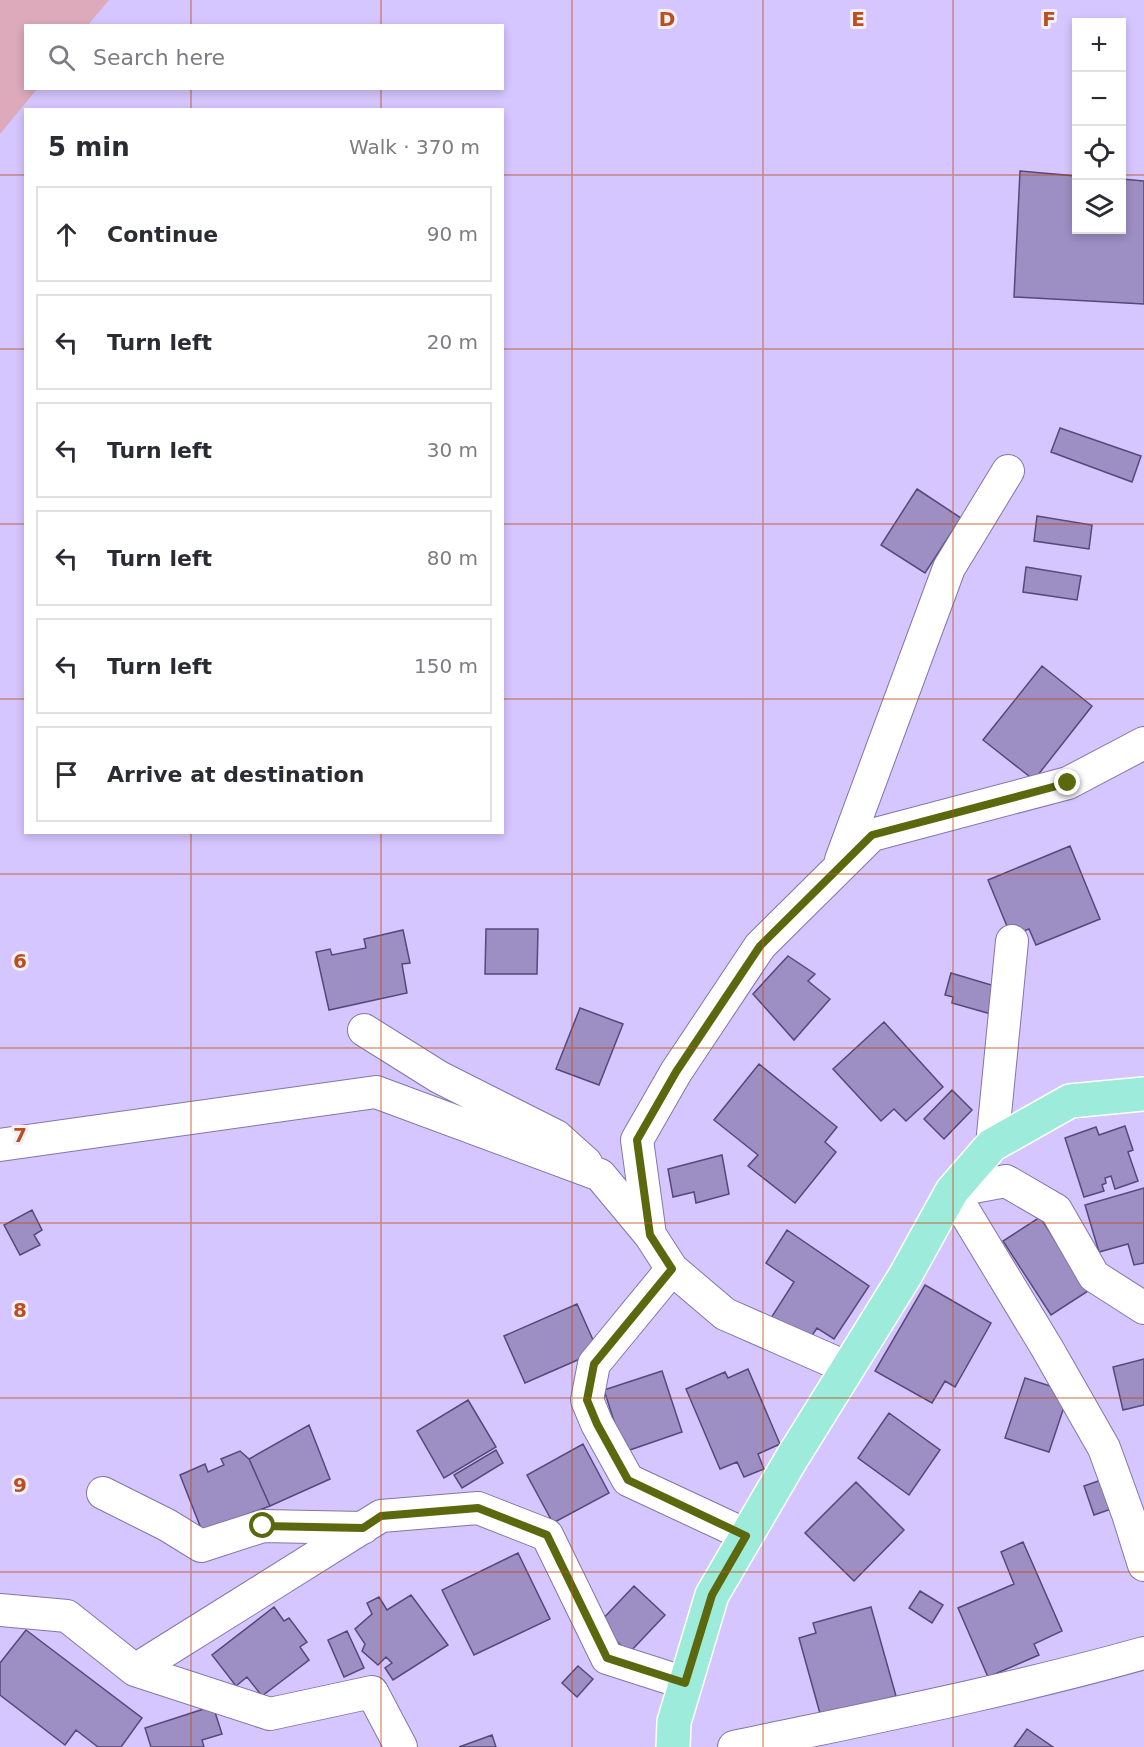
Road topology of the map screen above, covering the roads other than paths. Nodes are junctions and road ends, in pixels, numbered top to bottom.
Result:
1 (1008, 471) dead end
2 (1144, 743) edge
3 (838, 868) junction
4 (1012, 941) dead end
5 (364, 1030) dead end
6 (1144, 1094) edge
7 (0, 1144) edge
8 (992, 1145) junction
9 (600, 1175) junction
10 (952, 1191) junction
11 (650, 1235) junction
12 (672, 1269) junction
13 (1144, 1308) edge
14 (848, 1368) junction
15 (103, 1493) dead end
16 (363, 1528) junction
17 (746, 1536) junction
18 (1144, 1565) edge
19 (0, 1610) edge
20 (1144, 1653) edge
21 (135, 1670) junction
22 (685, 1683) junction
23 (401, 1747) edge
24 (673, 1747) edge
25 (734, 1747) edge

1 - 3 street
2 - 3 street
3 - 11 street
4 - 8 street
5 - 9 street
6 - 8 main road
7 - 9 street
8 - 10 main road
9 - 11 street
10 - 13 street
10 - 14 main road
10 - 18 street
11 - 12 street
12 - 14 street
12 - 17 street
14 - 17 main road
15 - 16 street
16 - 21 street
16 - 22 street
17 - 22 main road
19 - 21 street
20 - 25 street
21 - 23 street
22 - 24 main road

